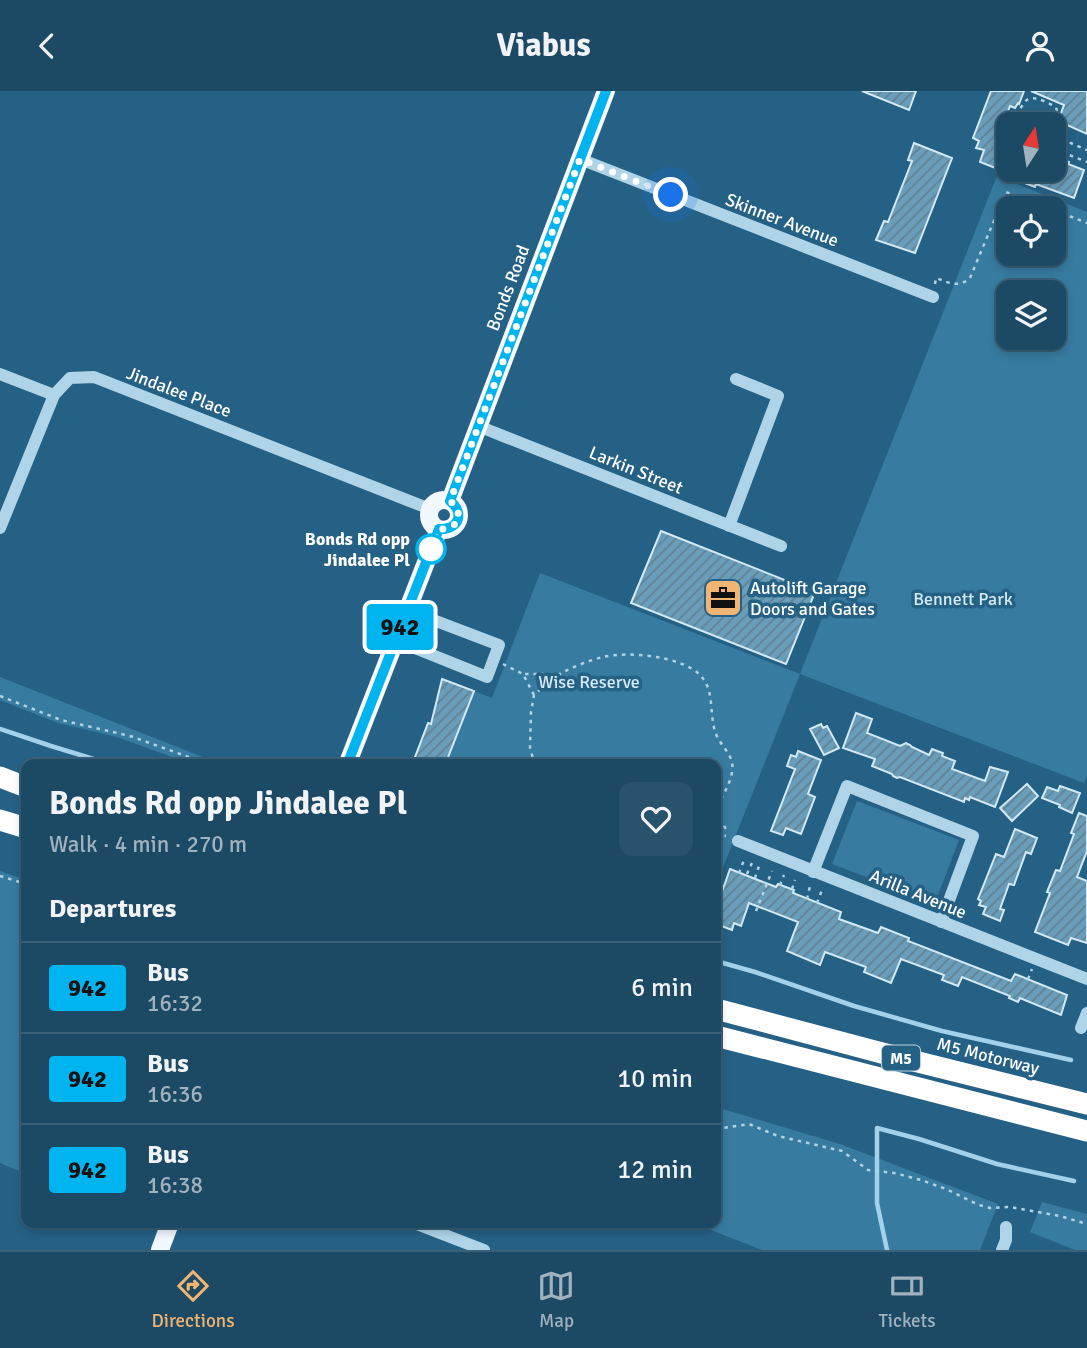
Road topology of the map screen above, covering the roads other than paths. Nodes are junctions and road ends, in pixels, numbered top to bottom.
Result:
1 (606, 91) edge
2 (580, 159) junction
3 (933, 297) road end
4 (0, 375) edge
5 (736, 379) dead end
6 (54, 395) junction
7 (478, 426) junction
8 (450, 501) junction
9 (430, 509) junction
10 (729, 526) junction
11 (0, 528) edge
12 (439, 529) junction
13 (781, 546) dead end
14 (407, 610) junction
15 (396, 640) junction
16 (349, 759) edge
17 (0, 777) edge
18 (21, 785) edge
19 (0, 793) edge
20 (21, 799) edge
21 (0, 820) edge
22 (21, 826) edge
23 (734, 839) road end
24 (813, 872) junction
25 (941, 922) junction
26 (1087, 979) edge
27 (721, 1010) edge
28 (1087, 1013) edge
29 (1081, 1028) dead end
30 (721, 1037) edge
31 (1087, 1104) edge
32 (1087, 1131) edge
33 (1006, 1227) dead end
34 (168, 1228) edge
35 (427, 1228) edge
36 (160, 1250) edge
37 (484, 1250) edge
38 (1002, 1250) edge

1 - 2 main road, Bonds Road
2 - 3 street, Skinner Avenue
2 - 7 main road, Bonds Road
4 - 6 street
5 - 10 street
6 - 9 street, Jindalee Place
6 - 11 street
7 - 8 main road, Bonds Road
7 - 10 street, Larkin Street
8 - 9 main road
8 - 12 main road
9 - 12 main road
10 - 13 street, Larkin Street
12 - 14 main road
14 - 15 main road
14 - 15 street
15 - 16 main road
17 - 18 highway
19 - 20 highway
21 - 22 highway
23 - 24 street, Arilla Avenue
24 - 25 street, Arilla Avenue
24 - 25 street
25 - 26 street, Arilla Avenue
27 - 31 highway, M5 Motorway / M5
28 - 29 street
30 - 32 highway, M5
33 - 38 street
34 - 36 main road
35 - 37 street

